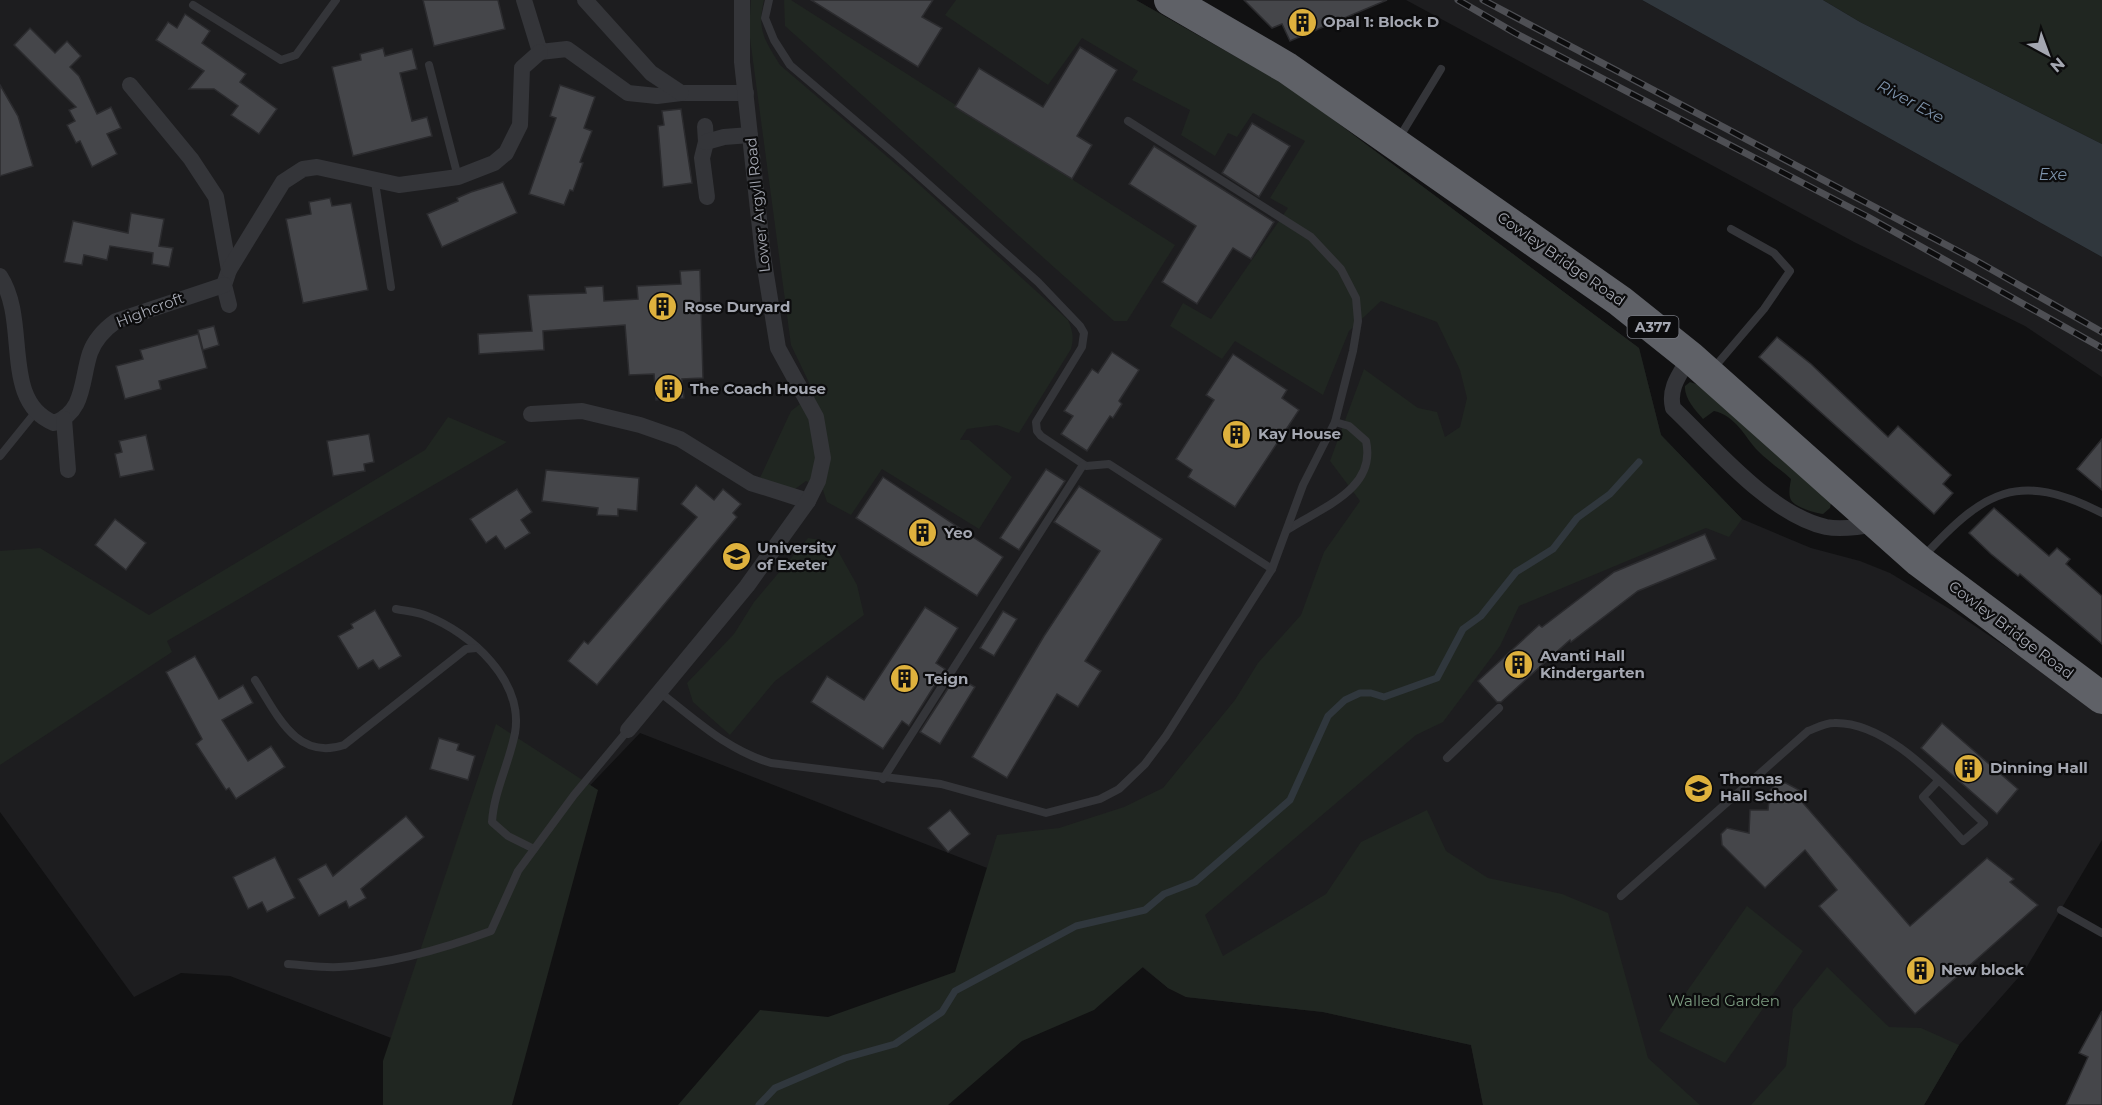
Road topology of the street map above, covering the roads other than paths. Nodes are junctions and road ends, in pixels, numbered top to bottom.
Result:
1 (336, 0) edge
2 (524, 0) edge
3 (585, 0) edge
4 (742, 0) edge
5 (769, 0) edge
6 (1170, 0) edge
7 (193, 5) dead end
8 (540, 52) junction
9 (429, 65) dead end
10 (1441, 69) dead end
11 (130, 85) dead end
12 (681, 93) junction
13 (746, 93) junction
14 (1128, 121) dead end
15 (750, 135) junction
16 (1395, 143) junction
17 (458, 177) junction
18 (375, 182) junction
19 (707, 197) dead end
20 (1731, 229) dead end
21 (0, 276) edge
22 (226, 277) junction
23 (391, 287) dead end
24 (229, 305) dead end
25 (1699, 366) junction
26 (34, 414) junction
27 (531, 414) dead end
28 (64, 419) junction
29 (1335, 422) junction
30 (0, 456) edge
31 (1083, 465) junction
32 (68, 470) dead end
33 (808, 501) junction
34 (2102, 513) edge
35 (1877, 524) junction
36 (1287, 530) junction
37 (1919, 561) junction
38 (1272, 569) junction
39 (396, 609) dead end
40 (476, 648) junction
41 (255, 680) dead end
42 (658, 691) junction
43 (2102, 698) edge
44 (1499, 708) dead end
45 (628, 730) joint
46 (1447, 758) dead end
47 (883, 778) junction
48 (1938, 781) junction
49 (534, 849) junction
50 (1621, 896) dead end
51 (2061, 910) dead end
52 (2102, 933) edge
53 (288, 964) dead end

1 - 7 lane
2 - 8 street
3 - 12 street
4 - 13 street, Lower Argyll Road
5 - 31 lane
6 - 16 highway, Cowley Bridge Road / A377
8 - 12 street
8 - 17 street
9 - 17 lane
10 - 16 lane
11 - 22 street
12 - 13 street
13 - 15 street, Lower Argyll Road
14 - 29 lane
15 - 19 street
15 - 33 street, Lower Argyll Road
16 - 25 highway, Cowley Bridge Road / A377
17 - 18 street
18 - 22 street
18 - 23 lane
20 - 25 lane
21 - 26 street
22 - 24 street
22 - 28 street, Highcroft
25 - 35 highway, Cowley Bridge Road / A377
25 - 35 street
26 - 28 street
26 - 30 lane
27 - 33 street
28 - 32 street
29 - 36 lane
29 - 36 lane
31 - 38 lane
31 - 47 lane
33 - 42 street, Lower Argyll Road
34 - 37 lane
35 - 37 highway, Cowley Bridge Road / A377
36 - 38 lane
37 - 43 highway, Cowley Bridge Road / A377
38 - 47 lane
39 - 40 lane
40 - 41 lane
40 - 49 lane
42 - 45 street, Lower Argyll Road
42 - 47 lane
44 - 46 lane
45 - 49 lane
48 - 48 lane
48 - 50 lane
49 - 53 lane
51 - 52 lane

